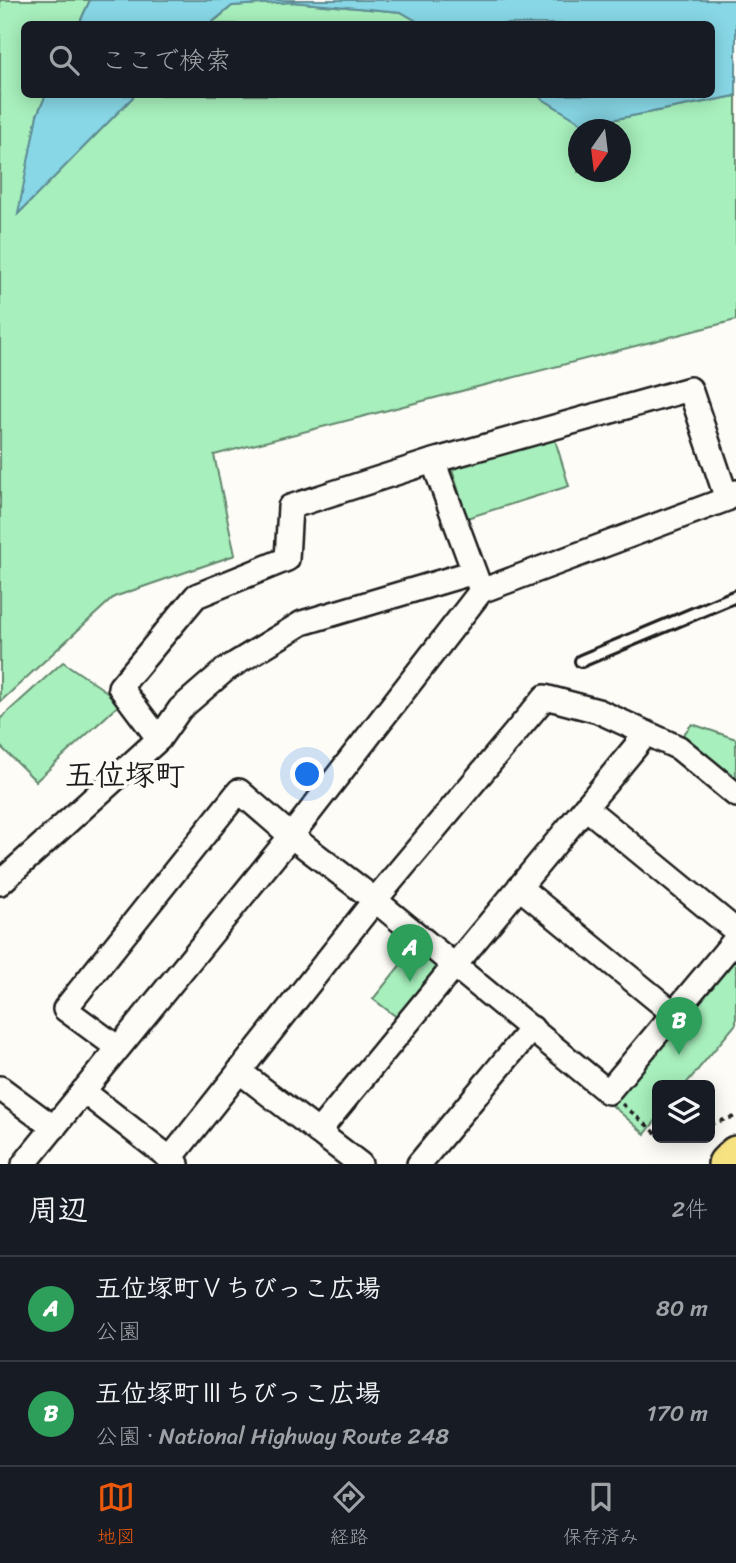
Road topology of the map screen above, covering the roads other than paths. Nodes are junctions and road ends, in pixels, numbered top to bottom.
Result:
1 (433, 461) junction
2 (732, 495) edge
3 (477, 581) junction
4 (736, 596) edge
5 (581, 661) dead end
6 (648, 733) junction
7 (159, 738) junction
8 (736, 795) edge
9 (585, 807) junction
10 (291, 836) junction
11 (0, 883) edge
12 (519, 887) junction
13 (375, 900) junction
14 (736, 931) edge
15 (736, 939) edge
16 (455, 965) junction
17 (673, 1013) junction
18 (532, 1028) junction
19 (118, 1048) junction
20 (239, 1071) junction
21 (0, 1088) edge
22 (83, 1091) junction
23 (54, 1128) junction
24 (318, 1132) junction
25 (736, 1155) edge
26 (173, 1161) edge
27 (24, 1164) edge
28 (360, 1164) edge
29 (419, 1164) edge
30 (727, 1164) edge

1 - 2 street
1 - 3 street
1 - 7 street
2 - 3 street
3 - 7 street
3 - 10 street
4 - 5 lane
6 - 8 street
6 - 9 street
6 - 13 street
7 - 11 street
9 - 12 street
9 - 14 street
10 - 13 street
10 - 19 street
10 - 19 street
12 - 16 street
12 - 17 street
13 - 16 street
13 - 20 street
15 - 17 street
16 - 18 street
16 - 24 street
17 - 18 street
18 - 29 street
19 - 22 street
20 - 24 street
20 - 26 street
21 - 23 street
22 - 23 street
22 - 26 street
23 - 27 street
24 - 28 street
25 - 30 highway

